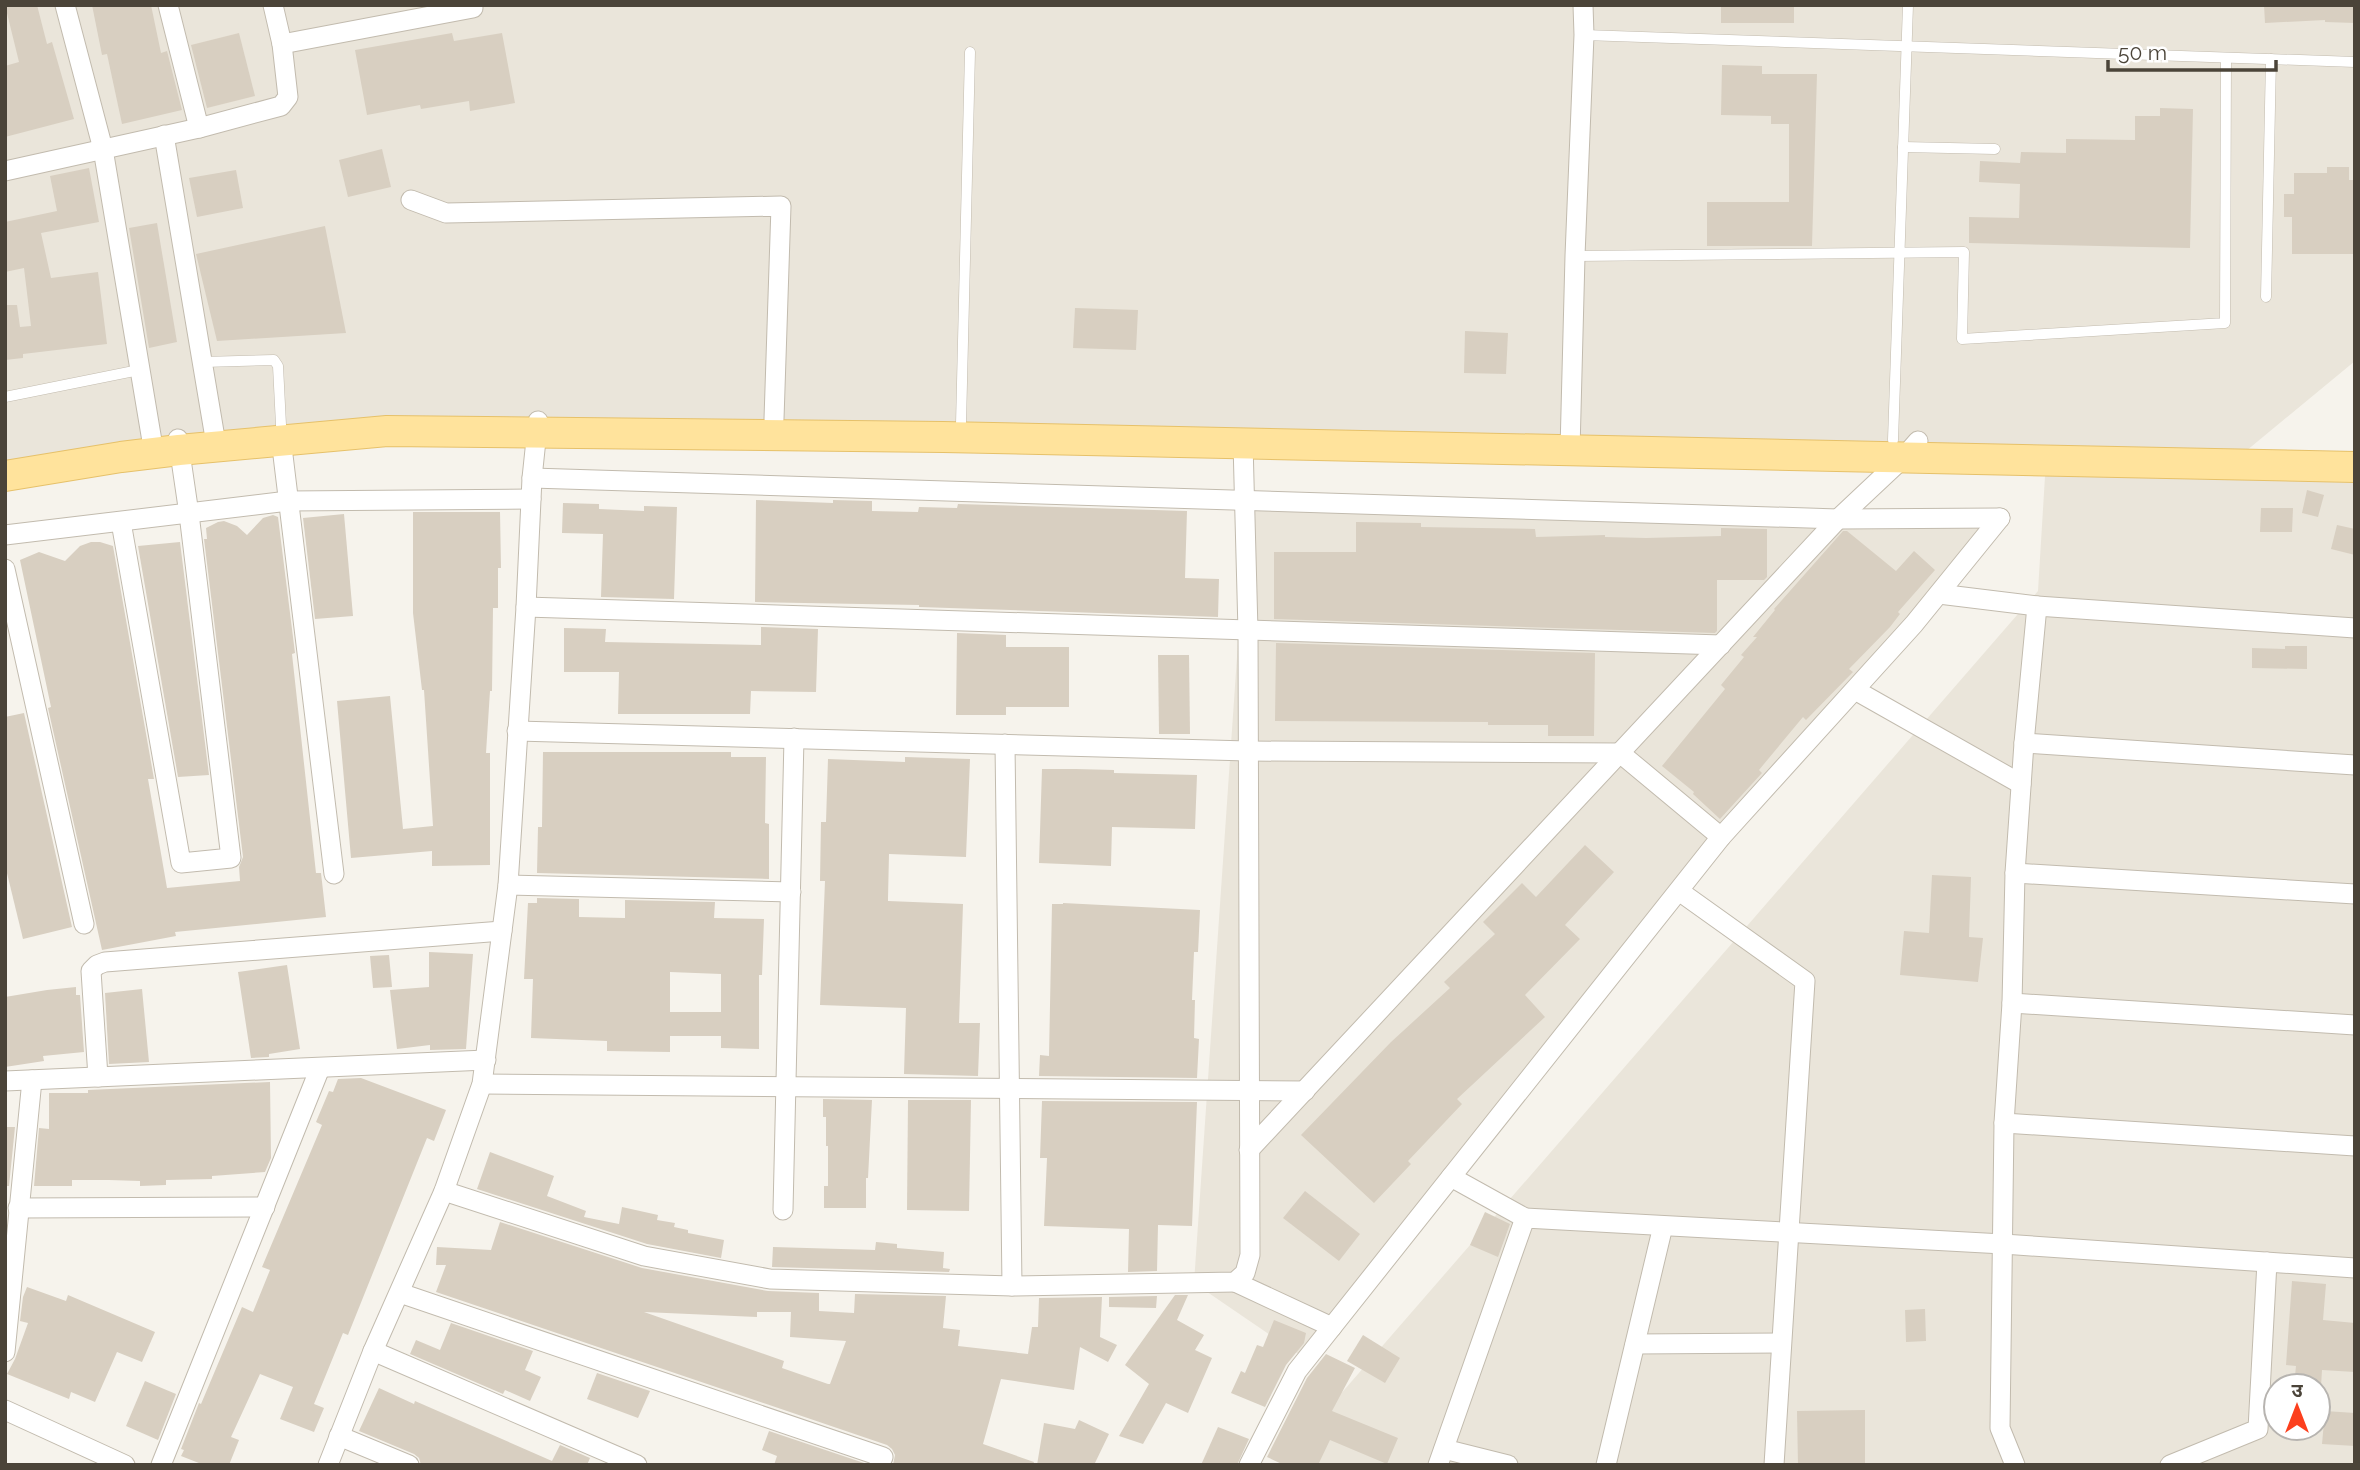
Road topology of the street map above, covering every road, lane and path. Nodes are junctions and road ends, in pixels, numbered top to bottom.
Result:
1 (65, 5) edge
2 (168, 5) edge
3 (273, 5) edge
4 (1583, 5) edge
5 (1908, 5) edge
6 (473, 8) dead end
7 (1584, 35) junction
8 (282, 44) junction
9 (1907, 46) junction
10 (970, 52) dead end
11 (2226, 58) junction
12 (2271, 59) junction
13 (2355, 62) edge
14 (199, 128) junction
15 (164, 135) junction
16 (1903, 146) junction
17 (103, 149) junction
18 (1995, 149) dead end
19 (5, 171) edge
20 (411, 200) dead end
21 (1899, 253) junction
22 (1575, 256) junction
23 (2266, 297) dead end
24 (203, 362) junction
25 (139, 370) junction
26 (5, 397) edge
27 (774, 419) junction
28 (961, 424) junction
29 (537, 426) junction
30 (214, 432) junction
31 (281, 432) junction
32 (1243, 443) junction
33 (165, 444) junction
34 (1570, 444) junction
35 (1905, 446) junction
36 (2355, 454) edge
37 (5, 460) edge
38 (2355, 467) edge
39 (5, 476) edge
40 (532, 478) junction
41 (531, 499) junction
42 (1243, 500) junction
43 (288, 501) junction
44 (189, 514) junction
45 (1838, 519) junction
46 (121, 522) junction
47 (5, 535) edge
48 (5, 569) edge
49 (1939, 594) junction
50 (2037, 606) junction
51 (526, 607) junction
52 (2355, 628) edge
53 (1248, 631) junction
54 (1721, 645) junction
55 (1855, 690) junction
56 (517, 731) junction
57 (794, 738) junction
58 (2024, 743) junction
59 (1005, 744) junction
60 (1248, 751) junction
61 (1620, 753) junction
62 (2355, 765) edge
63 (2021, 784) junction
64 (1721, 837) junction
65 (2015, 873) junction
66 (334, 874) dead end
67 (508, 885) junction
68 (1679, 891) junction
69 (790, 892) junction
70 (2355, 894) edge
71 (84, 924) dead end
72 (502, 931) junction
73 (2012, 1003) junction
74 (2355, 1025) edge
75 (486, 1060) junction
76 (320, 1068) junction
77 (98, 1077) junction
78 (32, 1080) junction
79 (5, 1081) edge
80 (482, 1084) junction
81 (786, 1086) junction
82 (1009, 1088) junction
83 (1249, 1090) junction
84 (1305, 1091) junction
85 (2004, 1123) junction
86 (2355, 1146) edge
87 (1249, 1150) junction
88 (1451, 1177) junction
89 (444, 1191) junction
90 (265, 1207) junction
91 (19, 1208) junction
92 (783, 1210) dead end
93 (1524, 1218) junction
94 (1663, 1226) junction
95 (1788, 1234) junction
96 (2003, 1244) junction
97 (2267, 1262) junction
98 (2355, 1268) edge
99 (1235, 1282) junction
100 (1012, 1286) junction
101 (400, 1293) junction
102 (1332, 1327) junction
103 (1780, 1343) junction
104 (1635, 1344) junction
105 (373, 1351) junction
106 (5, 1352) edge
107 (5, 1410) edge
108 (339, 1436) junction
109 (1441, 1457) edge
110 (125, 1465) edge
111 (162, 1465) edge
112 (328, 1465) edge
113 (409, 1465) edge
114 (637, 1465) edge
115 (879, 1465) edge
116 (1249, 1465) edge
117 (1508, 1465) edge
118 (1606, 1465) edge
119 (1774, 1465) edge
120 (2015, 1465) edge
121 (2170, 1465) edge

1 - 17 street
2 - 14 street
3 - 8 street
4 - 7 street
5 - 9 lane
6 - 8 street
7 - 9 lane
7 - 22 street
8 - 14 street
9 - 11 lane
9 - 16 lane
10 - 28 lane
11 - 12 lane
11 - 21 lane
12 - 13 lane
12 - 23 lane
14 - 15 street
15 - 17 street
15 - 24 street
16 - 18 lane
16 - 21 lane
17 - 19 street
17 - 25 street
20 - 27 street
21 - 22 lane
21 - 35 lane
22 - 34 street
24 - 30 street
24 - 31 lane
25 - 26 lane
25 - 33 street
27 - 28 main road
27 - 29 main road
28 - 34 main road
29 - 31 main road
29 - 32 main road
29 - 40 street
30 - 31 main road
30 - 33 main road
31 - 33 main road
31 - 43 street
32 - 34 main road
32 - 42 street
33 - 37 main road
33 - 39 main road
33 - 44 street
34 - 35 main road
35 - 36 main road
35 - 38 main road
35 - 45 street
40 - 41 street
40 - 42 street
41 - 43 street
41 - 51 street
42 - 45 street
42 - 53 street
43 - 44 street
43 - 66 street
44 - 46 street
44 - 46 street
45 - 49 street
45 - 54 street
46 - 47 street
48 - 71 street
49 - 50 street
49 - 55 street
50 - 52 street
50 - 58 street
51 - 53 street
51 - 56 street
53 - 54 street
53 - 60 street
54 - 61 street
55 - 63 street
55 - 64 street
56 - 57 street
56 - 67 street
57 - 59 street
57 - 69 street
58 - 62 street
58 - 63 street
59 - 60 street
59 - 82 street
60 - 61 street
60 - 83 street
61 - 64 street
61 - 84 street
63 - 65 street
64 - 68 street
65 - 70 street
65 - 73 street
67 - 69 street
67 - 72 street
68 - 88 street
68 - 95 street
69 - 81 street
72 - 75 street
72 - 77 street
73 - 74 street
73 - 85 street
75 - 76 street
75 - 80 street
76 - 77 street
76 - 90 street
77 - 78 street
78 - 79 street
78 - 91 street
80 - 81 street
80 - 89 street
81 - 82 street
81 - 92 street
82 - 83 street
82 - 100 street
83 - 84 street
83 - 87 street
84 - 87 street
85 - 86 street
85 - 96 street
87 - 99 street
88 - 93 street
88 - 102 street
89 - 100 street
89 - 101 street
90 - 91 street
90 - 111 street
91 - 106 street
93 - 94 street
93 - 109 street
94 - 95 street
94 - 104 street
95 - 96 street
95 - 103 street
96 - 97 street
96 - 120 street
97 - 98 street
97 - 121 street
99 - 100 street
99 - 102 street
101 - 105 street
101 - 115 street
102 - 116 street
103 - 104 street
103 - 119 street
104 - 118 street
105 - 108 street
105 - 114 street
107 - 110 street
108 - 112 street
108 - 113 street
109 - 117 street

